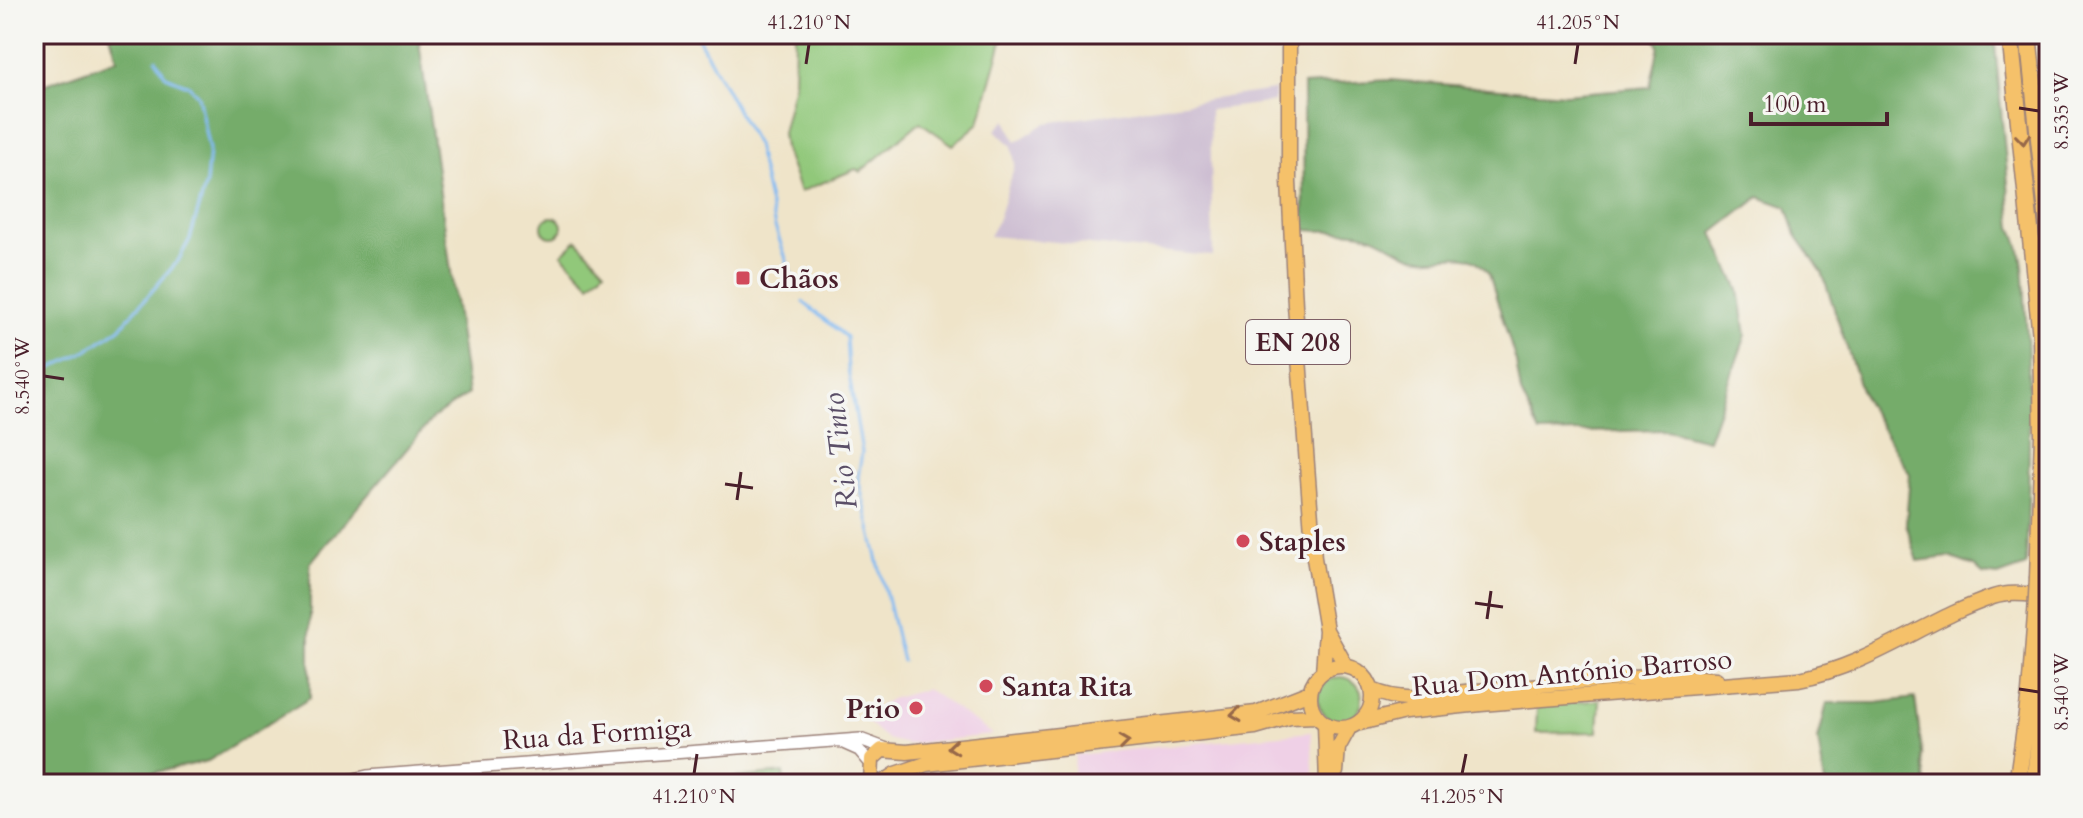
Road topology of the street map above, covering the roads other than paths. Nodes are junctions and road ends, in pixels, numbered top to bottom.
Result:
1 (1289, 34) edge
2 (2010, 34) edge
3 (2028, 34) edge
4 (2049, 234) edge
5 (2049, 596) edge
6 (1326, 630) junction
7 (2049, 661) edge
8 (1346, 666) junction
9 (1323, 672) junction
10 (1748, 682) junction
11 (1372, 690) junction
12 (1310, 692) junction
13 (1320, 720) junction
14 (1354, 725) junction
15 (832, 741) junction
16 (889, 750) junction
17 (871, 772) edge
18 (890, 778) edge
19 (332, 784) edge
20 (1327, 784) edge
21 (1336, 784) edge
22 (2017, 784) edge
23 (2034, 784) edge

1 - 6 main road, EN 208
2 -> 22 highway, bridge
3 - 4 highway
5 - 10 main road
6 - 8 main road, EN 208
6 - 9 main road, EN 208
7 - 23 highway
8 - 9 main road
8 - 11 main road, EN 208
9 - 12 main road, EN 208
10 - 11 main road, Rua Dom António Barroso
10 - 14 main road, Rua Dom António Barroso
11 - 14 main road
12 - 13 main road
12 -> 16 main road
13 - 14 main road
18 -> 13 main road
13 - 20 main road
14 - 21 main road
15 - 16 street, Rua da Formiga
15 - 17 street
15 - 19 street, Rua da Formiga
16 - 17 main road
16 - 18 main road
17 - 18 main road

